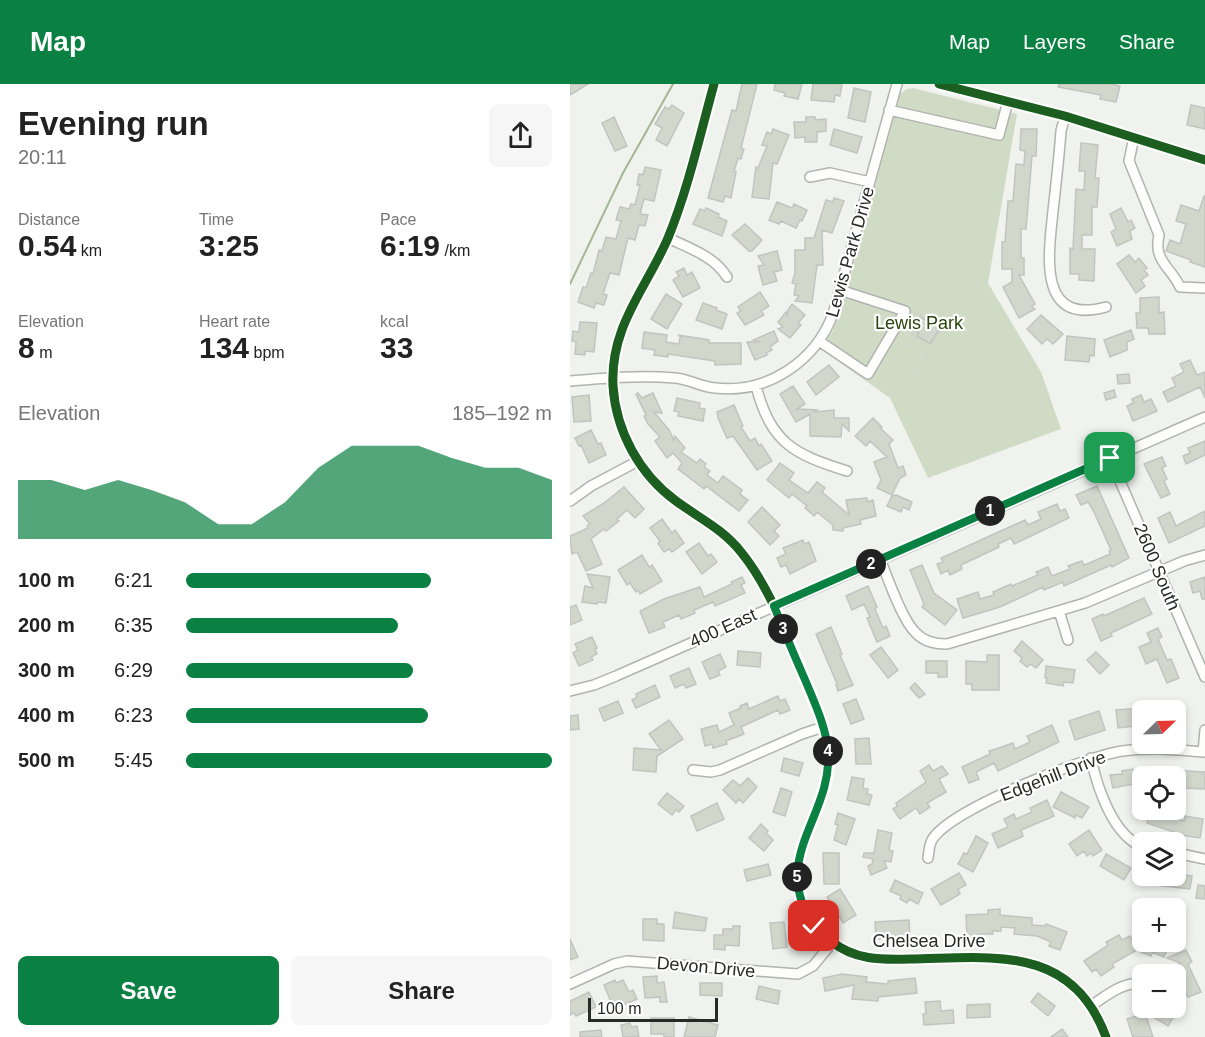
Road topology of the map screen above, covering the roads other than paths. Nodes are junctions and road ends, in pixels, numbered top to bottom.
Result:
1 (714, 84) edge
2 (897, 84) edge
3 (939, 84) edge
4 (1008, 101) junction
5 (889, 110) junction
6 (1065, 116) junction
7 (1134, 138) junction
8 (1205, 160) edge
9 (810, 177) dead end
10 (870, 182) junction
11 (668, 238) junction
12 (728, 277) dead end
13 (1205, 288) edge
14 (840, 290) junction
15 (1106, 307) dead end
16 (819, 340) junction
17 (613, 378) junction
18 (570, 381) edge
19 (756, 386) junction
20 (1205, 417) edge
21 (1110, 458) junction
22 (638, 461) junction
23 (847, 471) dead end
24 (570, 501) edge
25 (1205, 555) edge
26 (880, 560) junction
27 (1159, 572) junction
28 (774, 606) junction
29 (1059, 611) junction
30 (1068, 640) dead end
31 (1200, 654) edge
32 (1205, 677) edge
33 (570, 691) edge
34 (823, 727) junction
35 (1205, 730) edge
36 (1204, 752) edge
37 (1091, 758) junction
38 (693, 770) dead end
39 (1132, 841) edge
40 (1186, 855) edge
41 (928, 858) dead end
42 (1205, 859) edge
43 (832, 943) junction
44 (570, 984) edge
45 (1132, 984) edge
46 (1091, 1006) junction
47 (1106, 1037) edge

1 - 11 street, Chelsea Drive
2 - 5 street, Lewis Park Drive
3 - 4 street
4 - 5 street
4 - 6 street
5 - 10 street, Lewis Park Drive
6 - 7 street
6 - 15 street
7 - 8 street
7 - 13 street
9 - 10 street
10 - 14 street, Lewis Park Drive
11 - 12 street
11 - 17 street, Chelsea Drive
14 - 16 street, Lewis Park Drive
14 - 16 street
16 - 19 street, Lewis Park Drive
17 - 18 street, Lewis Park Drive
17 - 19 street, Lewis Park Drive
17 - 22 street, Chelsea Drive
19 - 23 street
20 - 21 street, 400 East
21 - 26 street, 400 East
21 - 27 street, 2600 South
22 - 24 street
22 - 28 street, Chelsea Drive
25 - 27 street
26 - 28 street, 400 East
26 - 29 street
27 - 29 street
27 - 31 street, 2600 South
28 - 33 street, 400 East
28 - 34 street, Chelsea Drive
29 - 30 street
31 - 32 street, 2600 South
34 - 38 street
34 - 43 street, Chelsea Drive
35 - 36 street
36 - 37 street, Edgehill Drive
37 - 39 street
37 - 41 street, Edgehill Drive
40 - 42 street
43 - 44 street, Devon Drive
43 - 46 street, Chelsea Drive
45 - 46 street
46 - 47 street, Chelsea Drive

